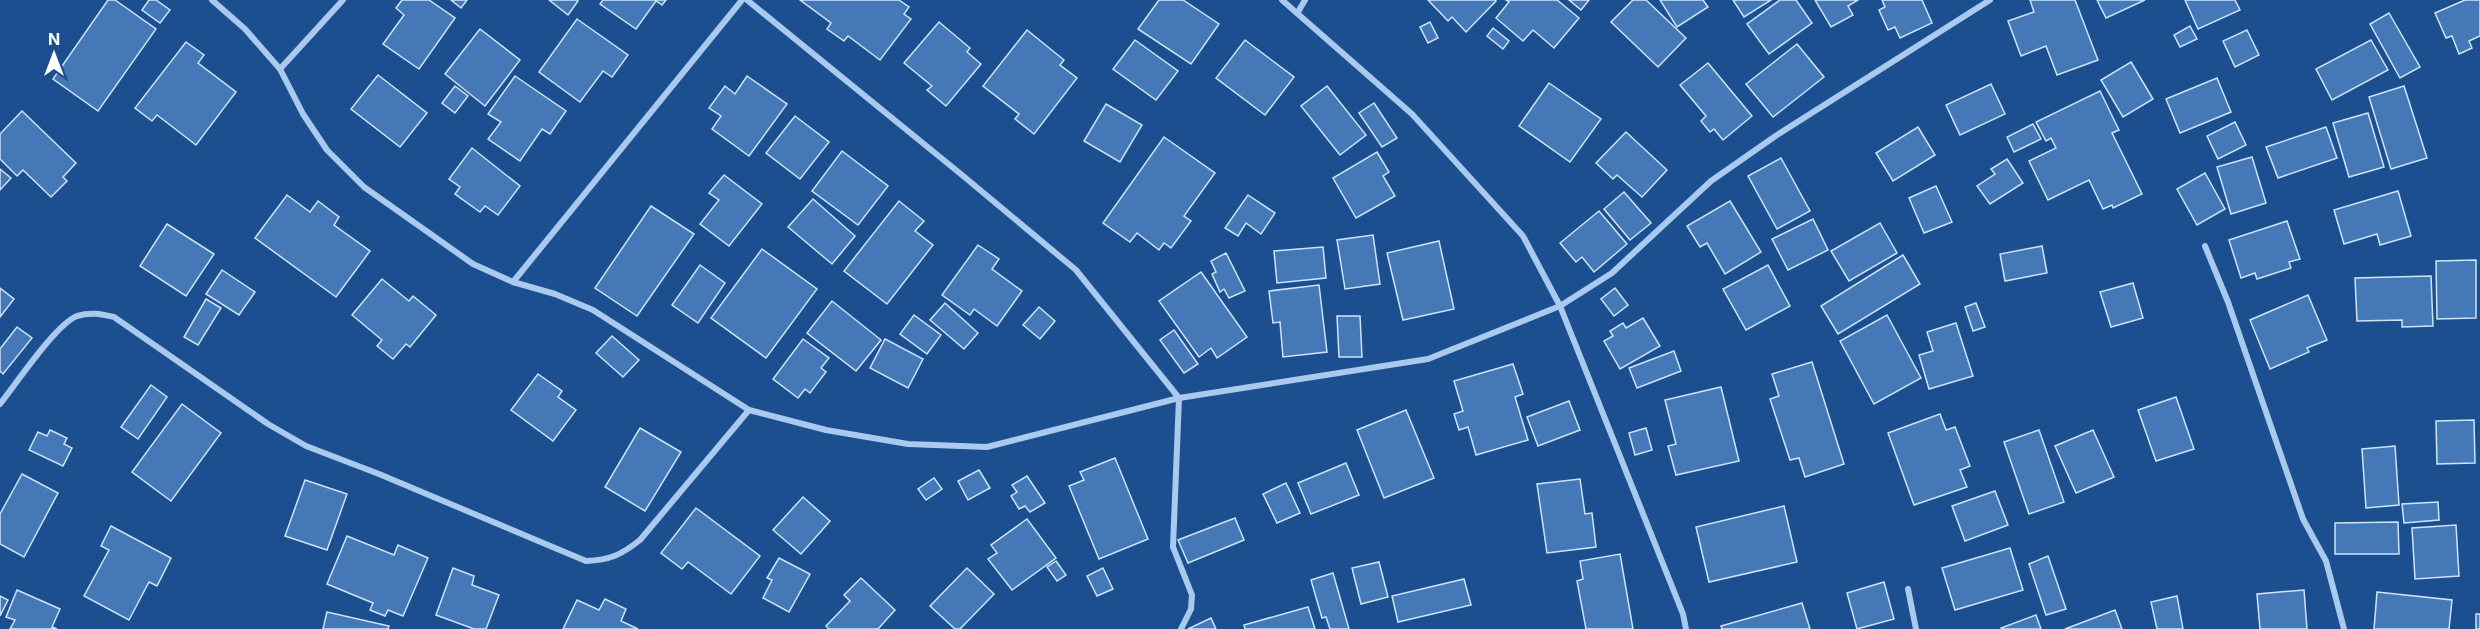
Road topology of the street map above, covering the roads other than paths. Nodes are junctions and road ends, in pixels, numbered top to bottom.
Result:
1 (212, 0) edge
2 (343, 0) edge
3 (742, 0) edge
4 (747, 0) edge
5 (1281, 0) edge
6 (1305, 0) edge
7 (1990, 0) edge
8 (1298, 12) junction
9 (280, 69) junction
10 (2205, 246) dead end
11 (513, 282) junction
12 (1560, 306) junction
13 (1179, 398) junction
14 (0, 404) edge
15 (749, 410) junction
16 (1908, 589) dead end
17 (1181, 629) edge
18 (1686, 629) edge
19 (1916, 629) edge
20 (2344, 629) edge

1 - 9 street
2 - 9 street
3 - 11 street
4 - 13 street
5 - 8 street
6 - 8 street
7 - 12 street
8 - 12 street
9 - 11 street
10 - 20 street
11 - 15 street
12 - 13 street
12 - 18 street
13 - 15 street
13 - 17 street
14 - 15 street
16 - 19 street

